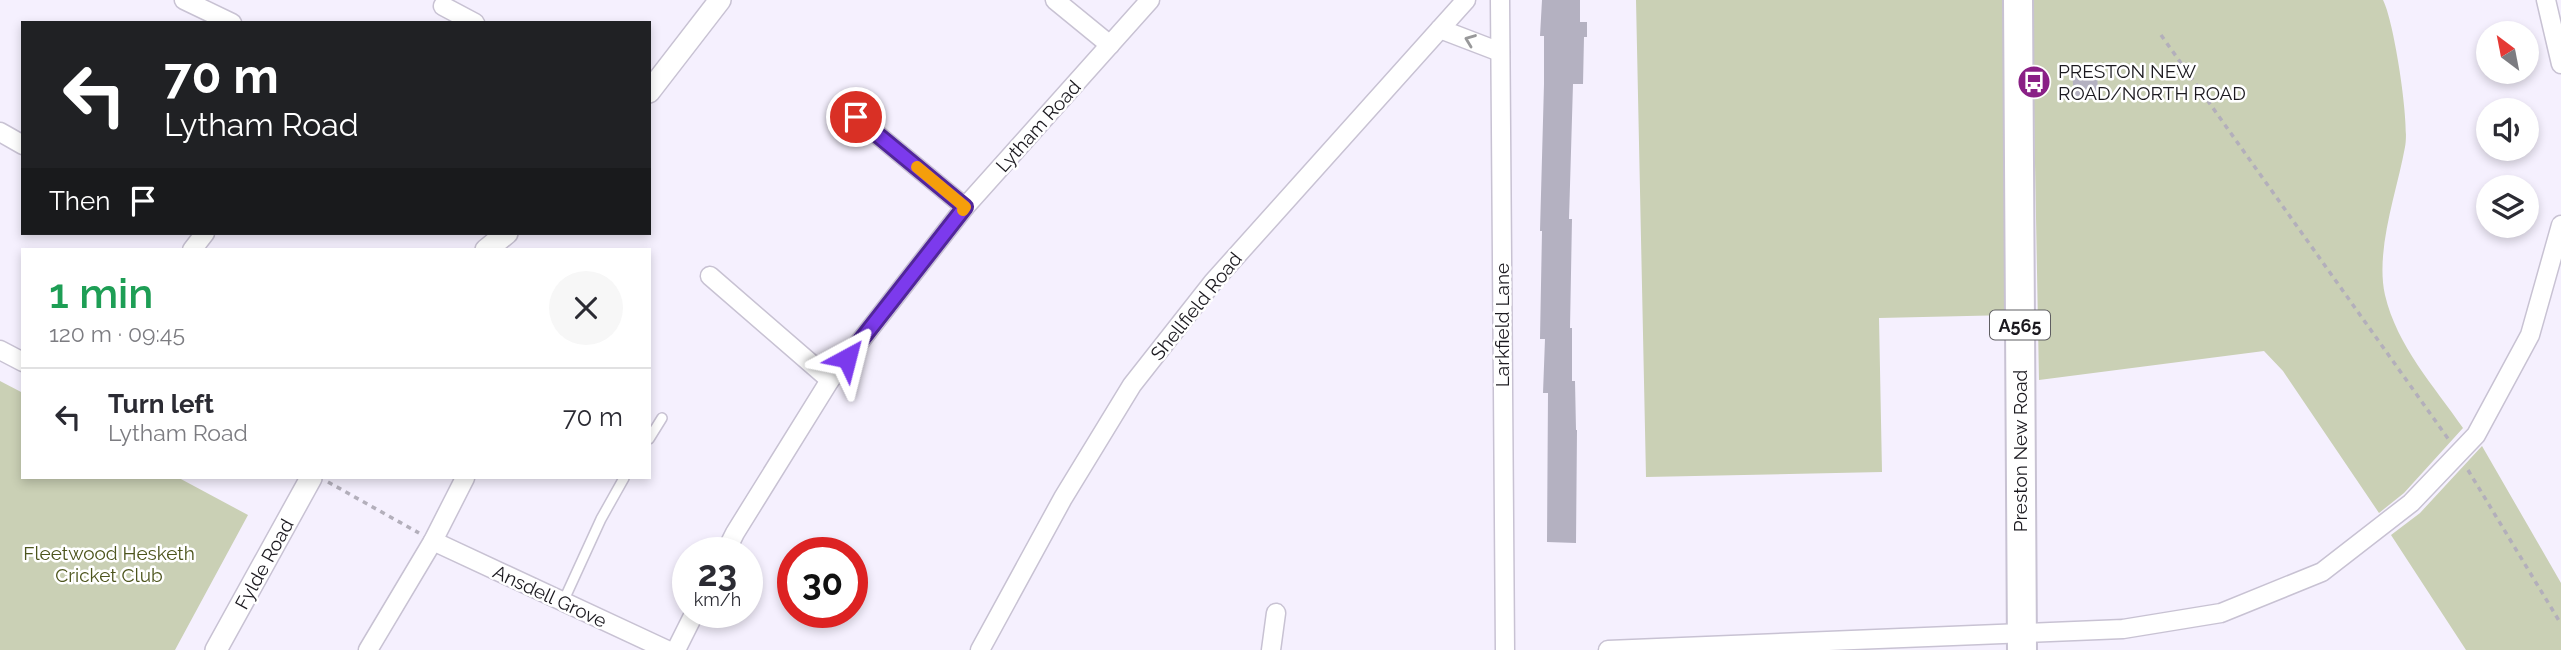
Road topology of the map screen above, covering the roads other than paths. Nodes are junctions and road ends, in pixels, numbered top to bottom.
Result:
1 (184, 0) edge
2 (720, 0) edge
3 (1055, 0) edge
4 (1150, 0) edge
5 (1466, 0) edge
6 (1500, 0) edge
7 (2018, 0) edge
8 (2546, 0) edge
9 (228, 21) edge
10 (1440, 29) junction
11 (1110, 45) junction
12 (1500, 52) junction
13 (2561, 64) edge
14 (651, 89) edge
15 (856, 117) dead end
16 (0, 132) edge
17 (21, 144) edge
18 (965, 207) junction
19 (2561, 225) edge
20 (505, 235) edge
21 (488, 248) edge
22 (710, 276) dead end
23 (0, 351) edge
24 (21, 361) edge
25 (830, 380) junction
26 (662, 418) dead end
27 (651, 436) edge
28 (310, 479) edge
29 (464, 479) edge
30 (623, 479) edge
31 (733, 537) edge
32 (433, 541) junction
33 (563, 602) junction
34 (1276, 613) dead end
35 (687, 628) edge
36 (2022, 642) edge
37 (216, 650) edge
38 (368, 650) edge
39 (667, 650) edge
40 (676, 650) edge
41 (980, 650) edge
42 (1270, 650) edge
43 (1505, 650) edge
44 (1608, 650) edge

1 - 9 street
2 - 14 street
3 - 11 street
4 - 11 street, Lytham Road
5 - 10 street, Shellfield Road
6 - 12 street, Larkfield Lane
7 - 36 highway, Preston New Road / A565
8 - 13 street
12 -> 10 street
10 - 41 street, Shellfield Road
11 - 18 street, Lytham Road
12 - 43 street, Larkfield Lane
15 - 18 street
16 - 17 street
18 - 25 street, Lytham Road
19 - 36 street
20 - 21 street
22 - 25 street
23 - 24 street
25 - 31 street, Lytham Road
26 - 27 lane
28 - 37 street, Fylde Road
29 - 32 street
30 - 33 lane
32 - 33 street, Ansdell Grove
32 - 38 street
33 - 39 street, Ansdell Grove
34 - 42 street
35 - 40 street
36 - 44 street

